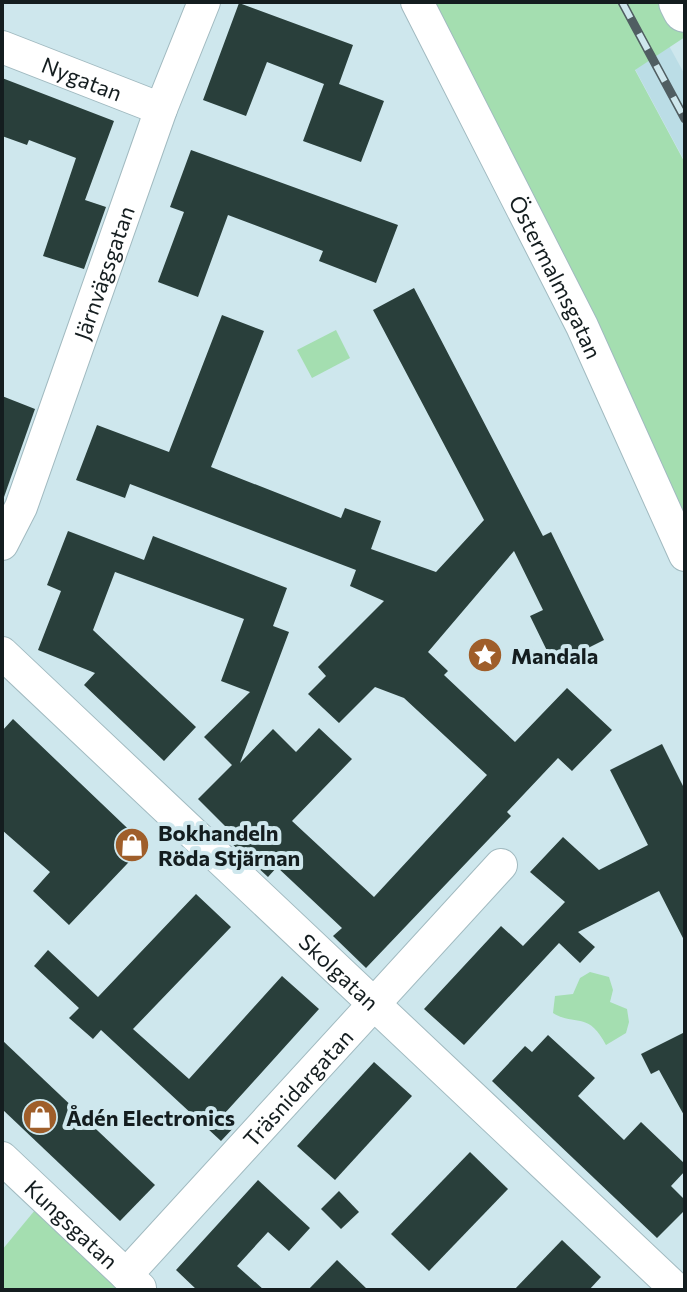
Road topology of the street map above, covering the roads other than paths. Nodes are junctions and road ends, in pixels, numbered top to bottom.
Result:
1 (204, 2) edge
2 (417, 2) edge
3 (681, 2) edge
4 (685, 10) edge
5 (2, 47) edge
6 (161, 109) junction
7 (11, 503) edge
8 (2, 544) edge
9 (685, 555) edge
10 (2, 653) edge
11 (501, 865) dead end
12 (374, 1005) junction
13 (2, 1158) edge
14 (134, 1282) edge
15 (677, 1290) edge

1 - 6 street, Järnvägsgatan
2 - 9 street, Östermalmsgatan
3 - 4 main road
5 - 6 street, Nygatan
6 - 7 street, Järnvägsgatan
7 - 8 street, Järnvägsgatan
10 - 12 street, Skolgatan
11 - 12 street, Träsnidargatan
12 - 14 street, Träsnidargatan
12 - 15 street, Skolgatan
13 - 14 street, Kungsgatan

